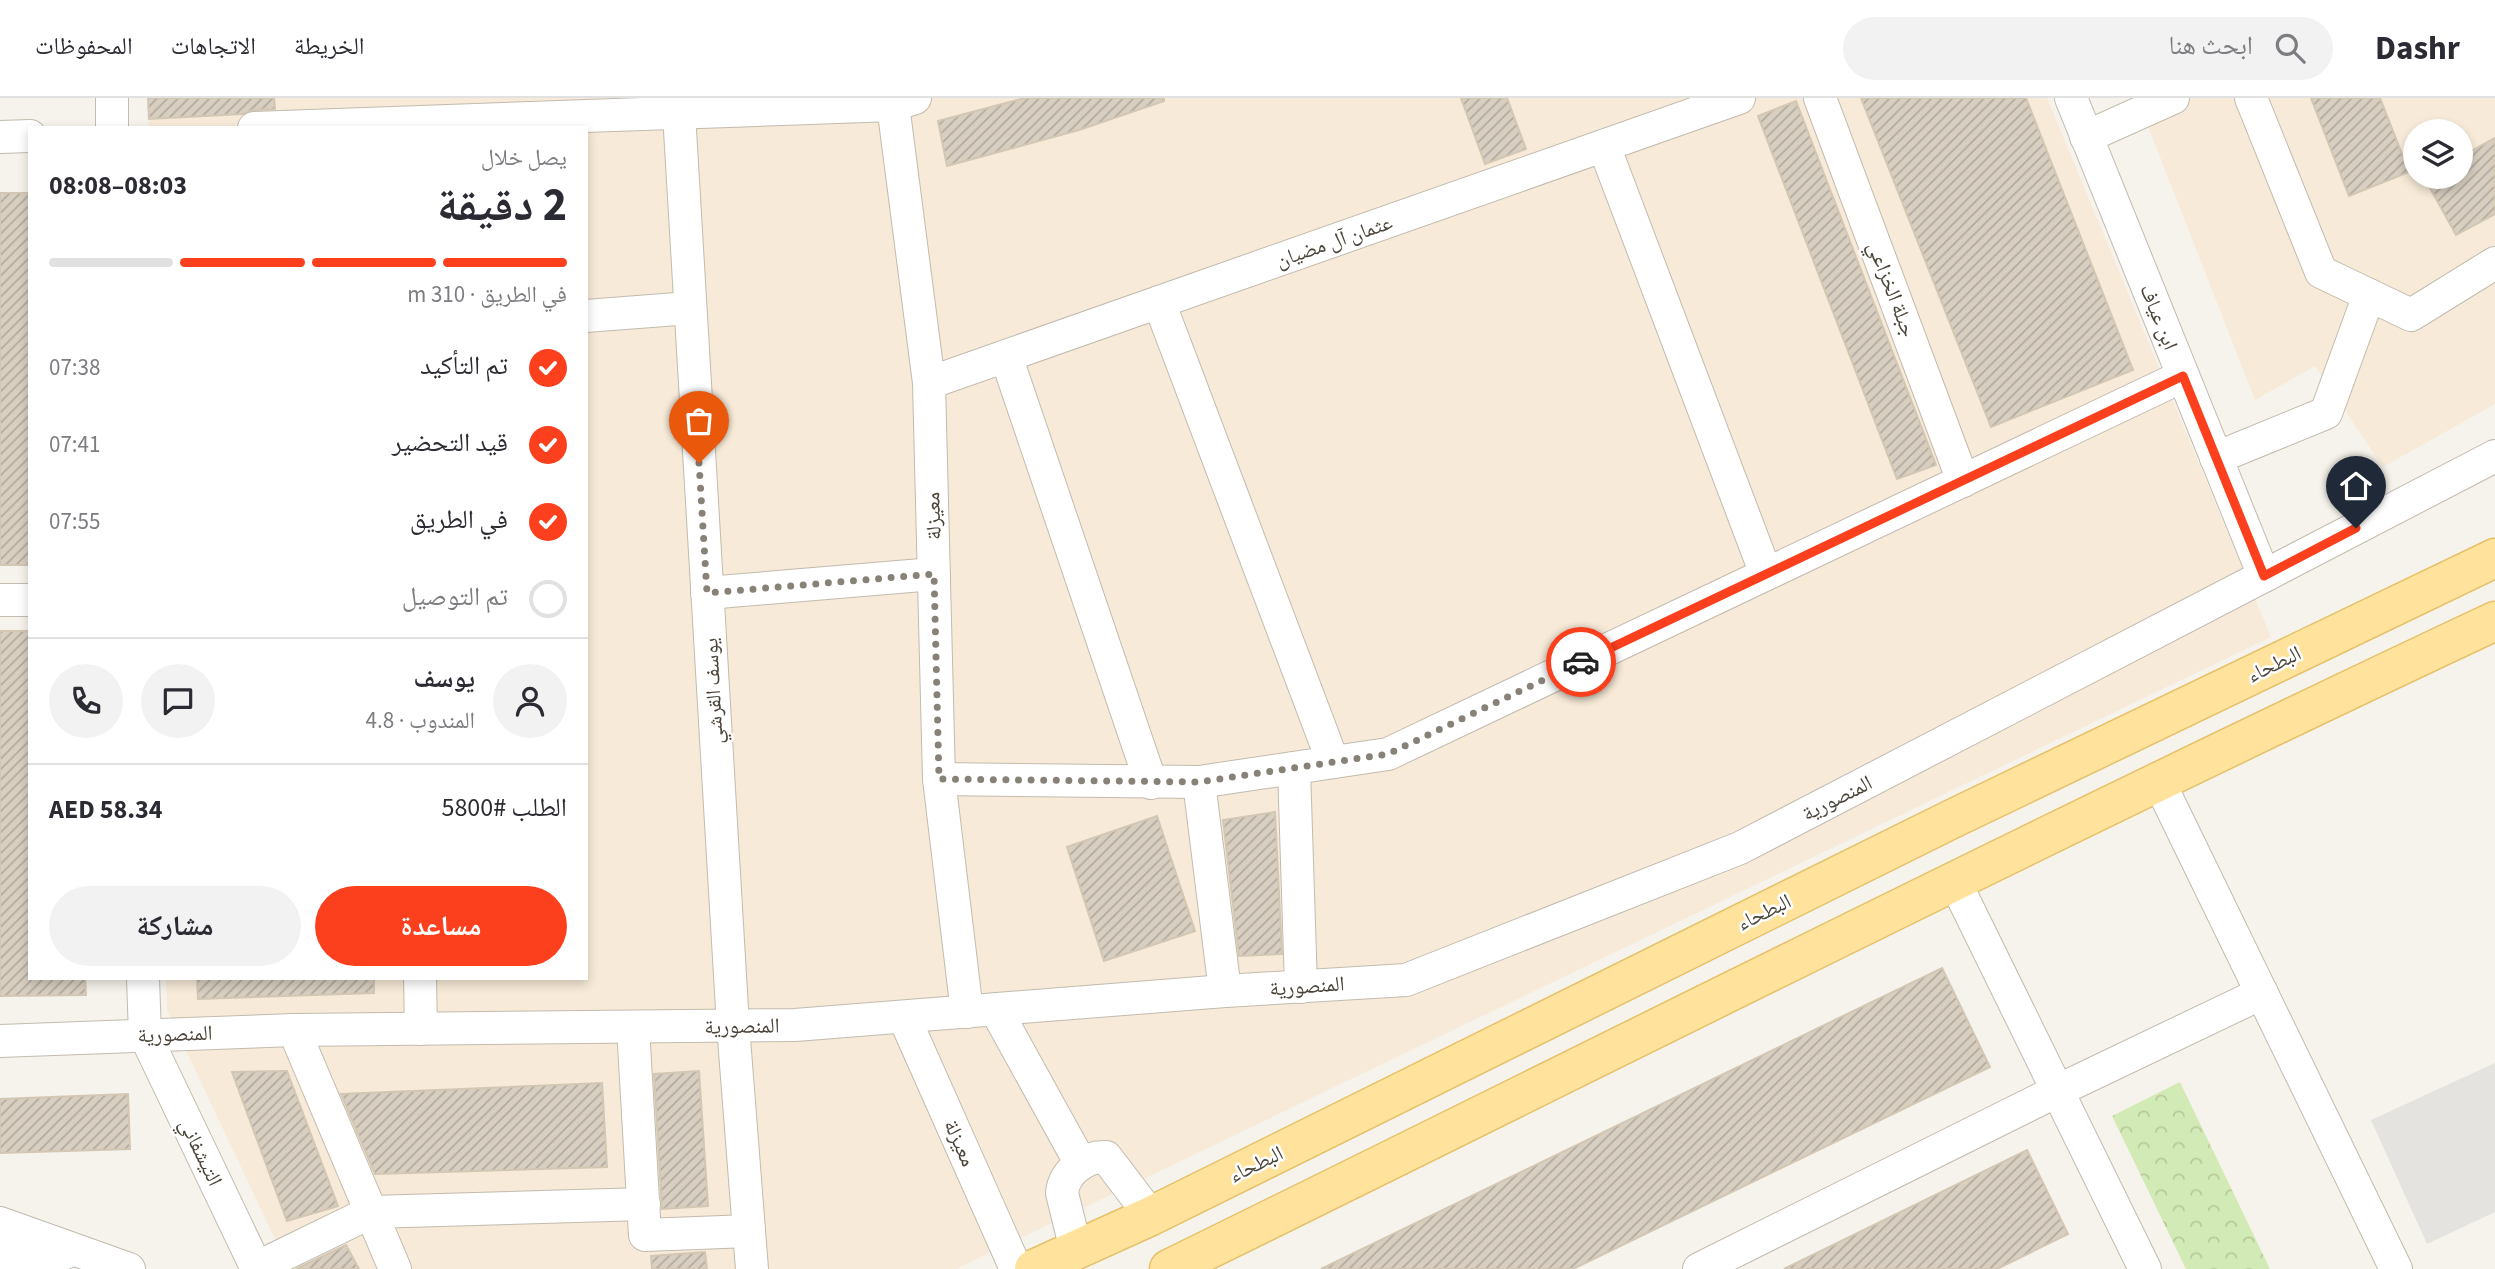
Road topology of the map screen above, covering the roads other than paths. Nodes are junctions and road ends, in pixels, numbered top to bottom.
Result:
1 (112, 98) edge
2 (1739, 98) edge
3 (1820, 98) edge
4 (2071, 98) edge
5 (2173, 98) edge
6 (2251, 98) edge
7 (904, 102) edge
8 (603, 107) edge
9 (679, 113) junction
10 (112, 126) edge
11 (306, 126) edge
12 (28, 136) edge
13 (0, 137) edge
14 (2087, 137) junction
15 (1604, 146) junction
16 (2495, 263) edge
17 (2369, 295) junction
18 (1159, 302) junction
19 (690, 308) junction
20 (588, 316) edge
21 (1006, 356) junction
22 (2183, 376) junction
23 (929, 383) junction
24 (2495, 456) edge
25 (2216, 458) junction
26 (1964, 481) junction
27 (2495, 558) edge
28 (934, 574) junction
29 (1766, 575) junction
30 (2264, 576) junction
31 (707, 593) junction
32 (0, 600) edge
33 (28, 600) edge
34 (2495, 621) edge
35 (1333, 762) junction
36 (1294, 768) junction
37 (939, 779) junction
38 (1199, 782) junction
39 (2159, 782) junction
40 (1151, 783) junction
41 (1954, 880) junction
42 (143, 980) edge
43 (420, 980) edge
44 (1301, 987) junction
45 (1224, 991) junction
46 (2262, 993) junction
47 (981, 1011) junction
48 (904, 1017) junction
49 (733, 1026) junction
50 (633, 1027) junction
51 (421, 1029) junction
52 (294, 1030) junction
53 (145, 1035) junction
54 (0, 1041) edge
55 (2057, 1091) junction
56 (1310, 1137) junction
57 (1081, 1164) junction
58 (1322, 1193) junction
59 (1187, 1198) junction
60 (644, 1204) junction
61 (371, 1212) junction
62 (1151, 1216) junction
63 (0, 1223) edge
64 (749, 1231) junction
65 (1228, 1240) junction
66 (1076, 1250) junction
67 (83, 1253) junction
68 (0, 1255) edge
69 (2138, 1267) edge
70 (257, 1268) edge
71 (129, 1269) edge
72 (395, 1269) edge
73 (752, 1269) edge
74 (1016, 1269) edge
75 (1034, 1269) edge
76 (1169, 1269) edge
77 (1699, 1269) edge
78 (2396, 1269) edge

1 - 10 street
2 - 15 street, عثمان آل مضيان
3 - 26 street, جبلة الخزاعي
4 - 14 street, ابن عياف
5 - 14 street
6 - 17 street
7 - 9 street
7 - 23 street, معيزلة
8 - 9 street
8 - 11 street
9 - 19 street, يوسف القرشي
12 - 13 street
14 - 22 street, ابن عياف
15 - 18 street, عثمان آل مضيان
15 - 29 street
16 - 17 street
17 - 25 street
18 - 21 street, عثمان آل مضيان
18 - 35 street
19 - 20 street
19 - 31 street, يوسف القرشي
21 - 23 street, عثمان آل مضيان
21 - 40 street
22 - 25 street, ابن عياف
22 - 26 street
23 - 28 street, معيزلة
24 - 30 street, المنصورية
25 - 30 street, ابن عياف
26 - 29 street
27 - 56 main road, البطحاء
28 - 31 street
28 - 37 street, معيزلة
29 - 35 street
30 - 44 street, المنصورية
31 - 49 street, يوسف القرشي
32 - 33 street
34 - 39 main road
35 - 36 street
36 - 38 street
36 - 44 street
37 - 40 street
37 - 47 street, معيزلة
38 - 40 street
38 - 45 street
39 - 41 main road
39 - 46 street
41 - 55 street
41 - 58 main road
42 - 53 street
43 - 51 street
44 - 45 street, المنصورية
45 - 47 street, المنصورية
46 - 55 street
46 - 78 street
47 - 48 street, المنصورية
47 - 57 street
48 - 49 street, المنصورية
48 - 74 street, معيزلة
49 - 50 street, المنصورية
49 - 64 street, يوسف القرشي
50 - 51 street, المنصورية
50 - 60 street
51 - 52 street, المنصورية
52 - 53 street, المنصورية
52 - 61 street
53 - 54 street, المنصورية
53 - 70 street, التيشفاني
55 - 69 street
55 - 77 street
56 - 58 main road
56 - 59 main road, البطحاء
57 - 62 street
57 - 66 street
58 - 65 main road
59 - 62 main road, البطحاء
59 - 65 main road
60 - 61 street
60 - 64 street
61 - 70 street
61 - 72 street
62 - 66 main road, البطحاء
63 - 67 street
64 - 73 street, يوسف القرشي
65 - 76 main road
66 - 75 main road, البطحاء
67 - 68 street
67 - 71 street

